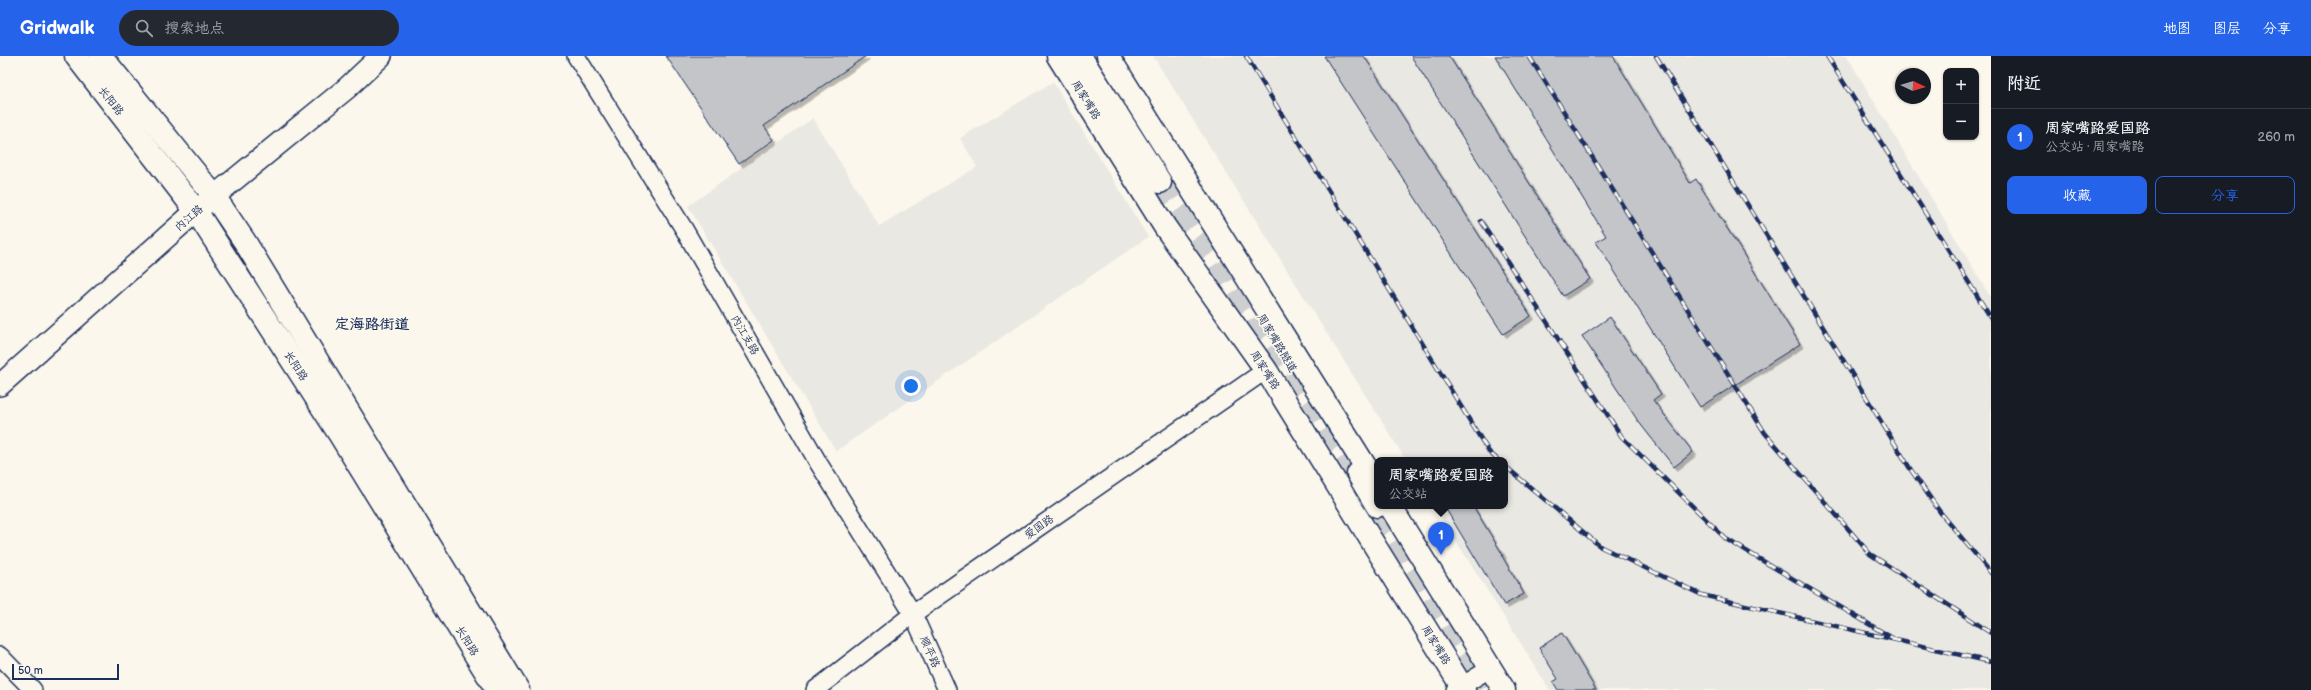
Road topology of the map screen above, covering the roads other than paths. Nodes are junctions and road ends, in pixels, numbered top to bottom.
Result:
1 (76, 56) edge
2 (101, 56) edge
3 (381, 56) edge
4 (576, 56) edge
5 (1058, 56) edge
6 (1080, 56) edge
7 (1108, 56) edge
8 (1182, 178) junction
9 (1160, 182) tunnel mouth
10 (214, 196) junction
11 (196, 211) junction
12 (1266, 370) junction
13 (0, 385) edge
14 (1374, 480) edge
15 (1374, 501) edge
16 (1379, 509) edge
17 (1392, 509) edge
18 (913, 614) junction
19 (1466, 650) dead end
20 (0, 656) edge
21 (1491, 668) junction
22 (1460, 689) edge
23 (32, 690) edge
24 (497, 690) edge
25 (518, 690) edge
26 (815, 690) edge
27 (947, 690) edge
28 (1504, 690) edge

1 - 11 main road, 长阳路
2 - 10 main road, 长阳路
3 - 10 street, 内江路
4 - 18 street, 内江支路
5 - 12 main road, 周家嘴路
6 - 9 main road
7 - 8 main road
8 - 14 main road
8 - 15 main road, 周家嘴路隧道
10 - 11 street, 内江路
10 - 25 main road, 长阳路
11 - 13 street, 内江路
11 - 24 main road, 长阳路
12 - 18 street, 爱国路
12 - 22 main road, 周家嘴路
16 - 19 main road, 周家嘴路隧道
17 - 21 main road
18 - 26 street, 爱国路
18 - 27 street, 顺平路
20 - 23 street
21 - 22 street
21 - 28 main road

